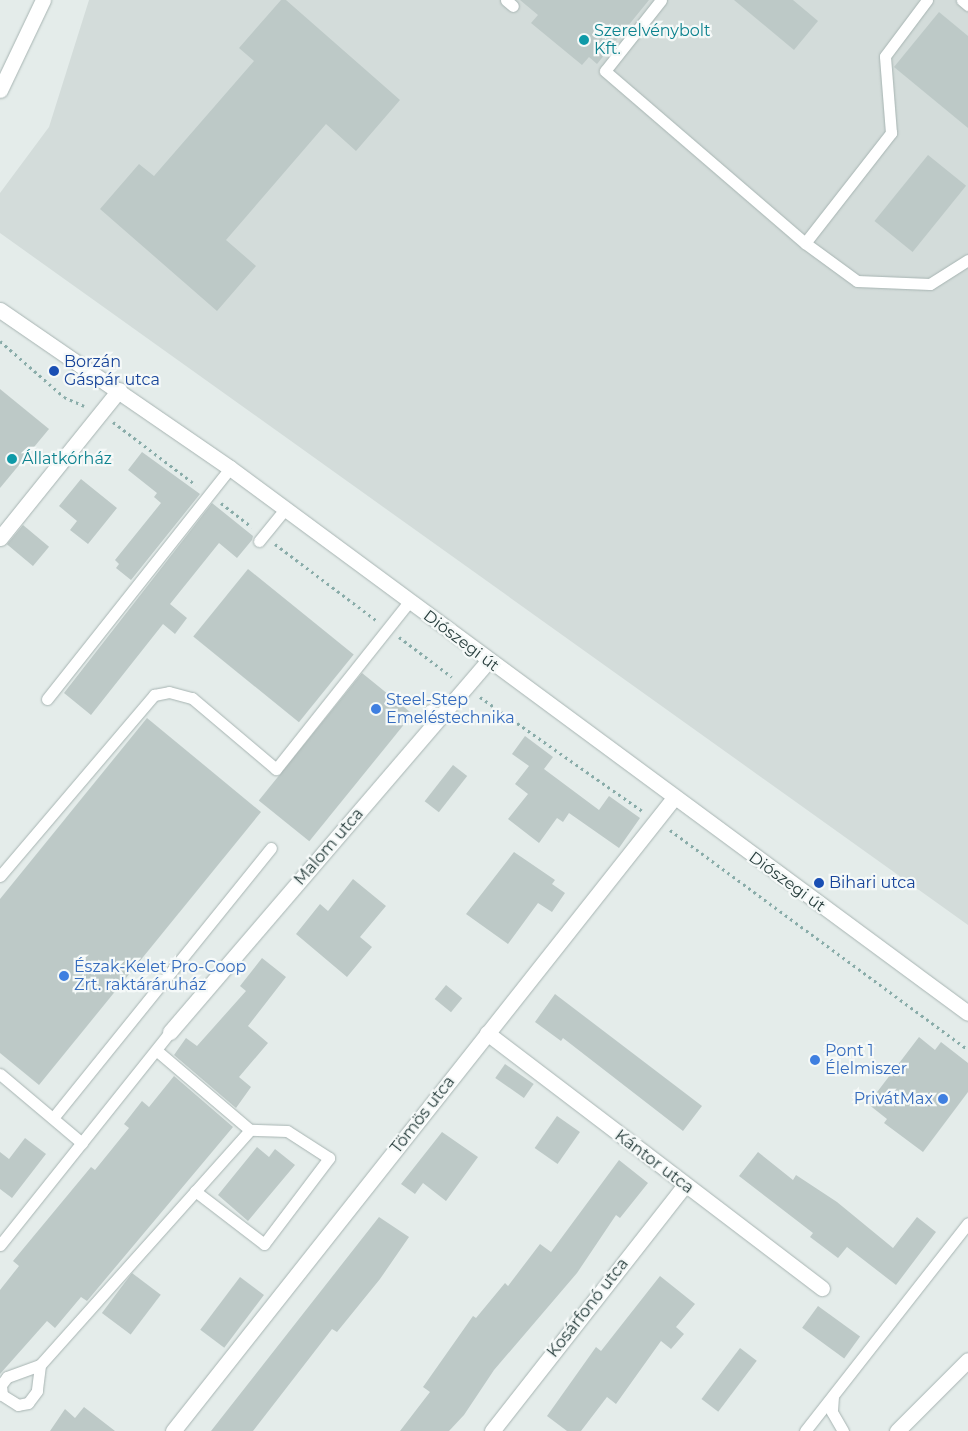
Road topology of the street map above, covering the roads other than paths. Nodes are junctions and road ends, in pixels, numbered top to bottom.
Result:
1 (43, 0) edge
2 (661, 0) edge
3 (928, 0) edge
4 (962, 0) edge
5 (968, 5) edge
6 (0, 90) edge
7 (805, 243) junction
8 (968, 260) edge
9 (0, 310) edge
10 (119, 390) junction
11 (230, 468) junction
12 (285, 509) junction
13 (0, 538) edge
14 (259, 541) dead end
15 (409, 602) junction
16 (488, 661) junction
17 (47, 699) dead end
18 (673, 798) junction
19 (271, 848) dead end
20 (0, 876) edge
21 (968, 1013) edge
22 (170, 1032) joint
23 (487, 1034) junction
24 (156, 1050) junction
25 (0, 1074) edge
26 (53, 1118) junction
27 (250, 1130) junction
28 (82, 1142) junction
29 (685, 1185) junction
30 (195, 1191) junction
31 (968, 1223) edge
32 (0, 1245) edge
33 (822, 1288) dead end
34 (968, 1360) edge
35 (40, 1365) dead end
36 (832, 1396) junction
37 (173, 1431) edge
38 (492, 1431) edge
39 (805, 1431) edge
40 (843, 1431) edge
41 (897, 1431) edge

1 - 6 street
2 - 7 lane
3 - 7 lane
4 - 5 lane
7 - 8 lane
9 - 10 street, Diószegi út
10 - 11 street, Diószegi út
10 - 13 street
11 - 12 street, Diószegi út
11 - 17 lane
12 - 14 lane
12 - 15 street, Diószegi út
15 - 16 street, Diószegi út
15 - 20 lane
16 - 18 street, Diószegi út
16 - 22 street, Malom utca
18 - 21 street, Diószegi út
18 - 23 street, Tömös utca
19 - 26 lane
22 - 24 lane
23 - 29 street, Kántor utca
23 - 37 street, Tömös utca
24 - 27 lane
24 - 28 lane
25 - 26 lane
26 - 28 lane
27 - 30 lane
27 - 30 lane
28 - 32 lane
29 - 33 street, Kántor utca
29 - 38 street, Kosárfonó utca
30 - 35 lane
31 - 36 lane
34 - 41 street
36 - 39 lane
36 - 40 lane

